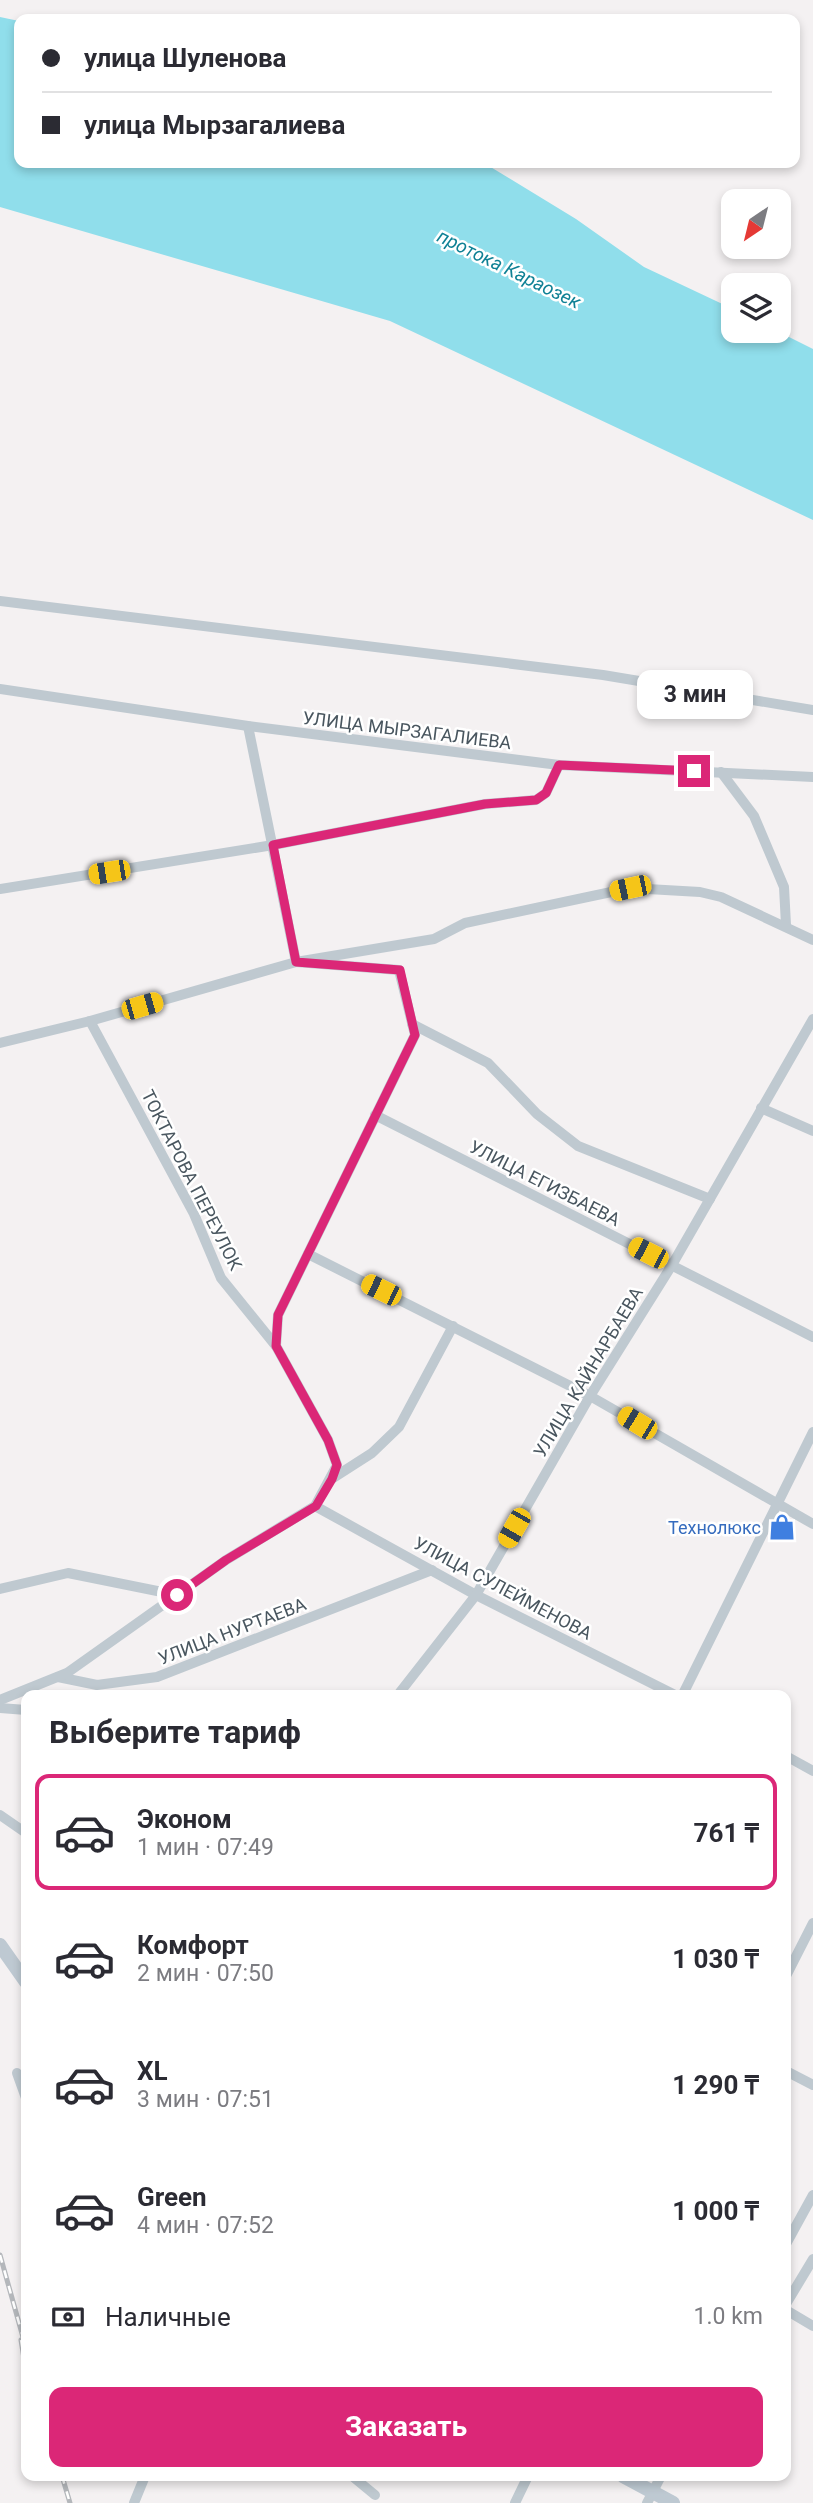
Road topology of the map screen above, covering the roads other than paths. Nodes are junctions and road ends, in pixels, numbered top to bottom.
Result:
1 (0, 601) edge
2 (0, 689) edge
3 (813, 710) edge
4 (248, 726) junction
5 (559, 765) junction
6 (721, 772) junction
7 (813, 776) edge
8 (273, 845) junction
9 (0, 889) edge
10 (786, 925) junction
11 (813, 940) edge
12 (296, 962) junction
13 (813, 1019) edge
14 (90, 1021) junction
15 (412, 1024) junction
16 (0, 1042) edge
17 (761, 1108) junction
18 (375, 1115) junction
19 (813, 1131) edge
20 (710, 1199) junction
21 (308, 1254) junction
22 (672, 1265) junction
23 (453, 1326) junction
24 (813, 1337) edge
25 (276, 1346) junction
26 (590, 1396) junction
27 (813, 1432) edge
28 (332, 1479) junction
29 (316, 1506) junction
30 (777, 1506) junction
31 (813, 1524) edge
32 (432, 1570) junction
33 (0, 1589) edge
34 (177, 1595) junction
35 (476, 1595) junction
36 (57, 1677) junction
37 (25, 1690) edge
38 (402, 1690) edge
39 (665, 1690) edge
40 (685, 1690) edge
41 (21, 1692) edge
42 (0, 1700) edge
43 (0, 1708) edge
44 (21, 1710) edge
45 (791, 1759) edge
46 (813, 1771) edge
47 (0, 1815) edge
48 (21, 1830) edge
49 (813, 1923) edge
50 (0, 1945) edge
51 (791, 1966) edge
52 (21, 1975) edge
53 (17, 2073) dead end
54 (791, 2074) edge
55 (21, 2084) edge
56 (813, 2085) edge
57 (813, 2195) edge
58 (791, 2235) edge
59 (813, 2259) edge
60 (791, 2296) edge
61 (791, 2313) edge
62 (813, 2326) edge
63 (143, 2481) edge
64 (358, 2481) edge
65 (525, 2481) edge
66 (628, 2481) edge
67 (658, 2481) edge
68 (375, 2495) dead end
69 (649, 2498) edge
70 (134, 2503) edge
71 (514, 2503) edge
72 (673, 2503) edge

1 - 3 street
2 - 4 street, УЛИЦА МЫРЗАГАЛИЕВА
4 - 5 street, УЛИЦА МЫРЗАГАЛИЕВА
4 - 8 street
5 - 6 street, УЛИЦА МЫРЗАГАЛИЕВА
5 - 8 street
6 - 7 street, УЛИЦА МЫРЗАГАЛИЕВА
6 - 10 street
8 - 9 street
8 - 12 street
10 - 11 street
10 - 12 street
12 - 14 street
12 - 15 street
13 - 17 street, УЛИЦА КАЙНАРБАЕВА
14 - 16 street
14 - 25 street, ТОКТАРОВА ПЕРЕУЛОК
15 - 18 street
15 - 20 street
17 - 19 street
17 - 20 street, УЛИЦА КАЙНАРБАЕВА
18 - 21 street
18 - 22 street, УЛИЦА ЕГИЗБАЕВА
20 - 22 street, УЛИЦА КАЙНАРБАЕВА
21 - 23 street
21 - 25 street
22 - 24 street, УЛИЦА ЕГИЗБАЕВА
22 - 26 street, УЛИЦА КАЙНАРБАЕВА
23 - 26 street
23 - 28 street
25 - 28 street, ТОКТАРОВА ПЕРЕУЛОК
26 - 30 street
26 - 35 street, УЛИЦА КАЙНАРБАЕВА
27 - 30 street
28 - 29 street
29 - 32 street, УЛИЦА СУЛЕЙМЕНОВА
29 - 34 street
30 - 31 street
30 - 40 street
32 - 35 street, УЛИЦА СУЛЕЙМЕНОВА
32 - 36 street, УЛИЦА НУРТАЕВА
33 - 34 street
34 - 36 street
35 - 38 street, УЛИЦА КАЙНАРБАЕВА
35 - 39 street, УЛИЦА СУЛЕЙМЕНОВА
36 - 37 street
41 - 42 street
43 - 44 street
45 - 46 street
47 - 48 street
49 - 51 street
50 - 52 street
53 - 55 street
54 - 56 street
57 - 58 street
59 - 60 street
61 - 62 street
63 - 70 street
64 - 68 street
65 - 71 street
66 - 69 street
67 - 69 street
69 - 72 street

